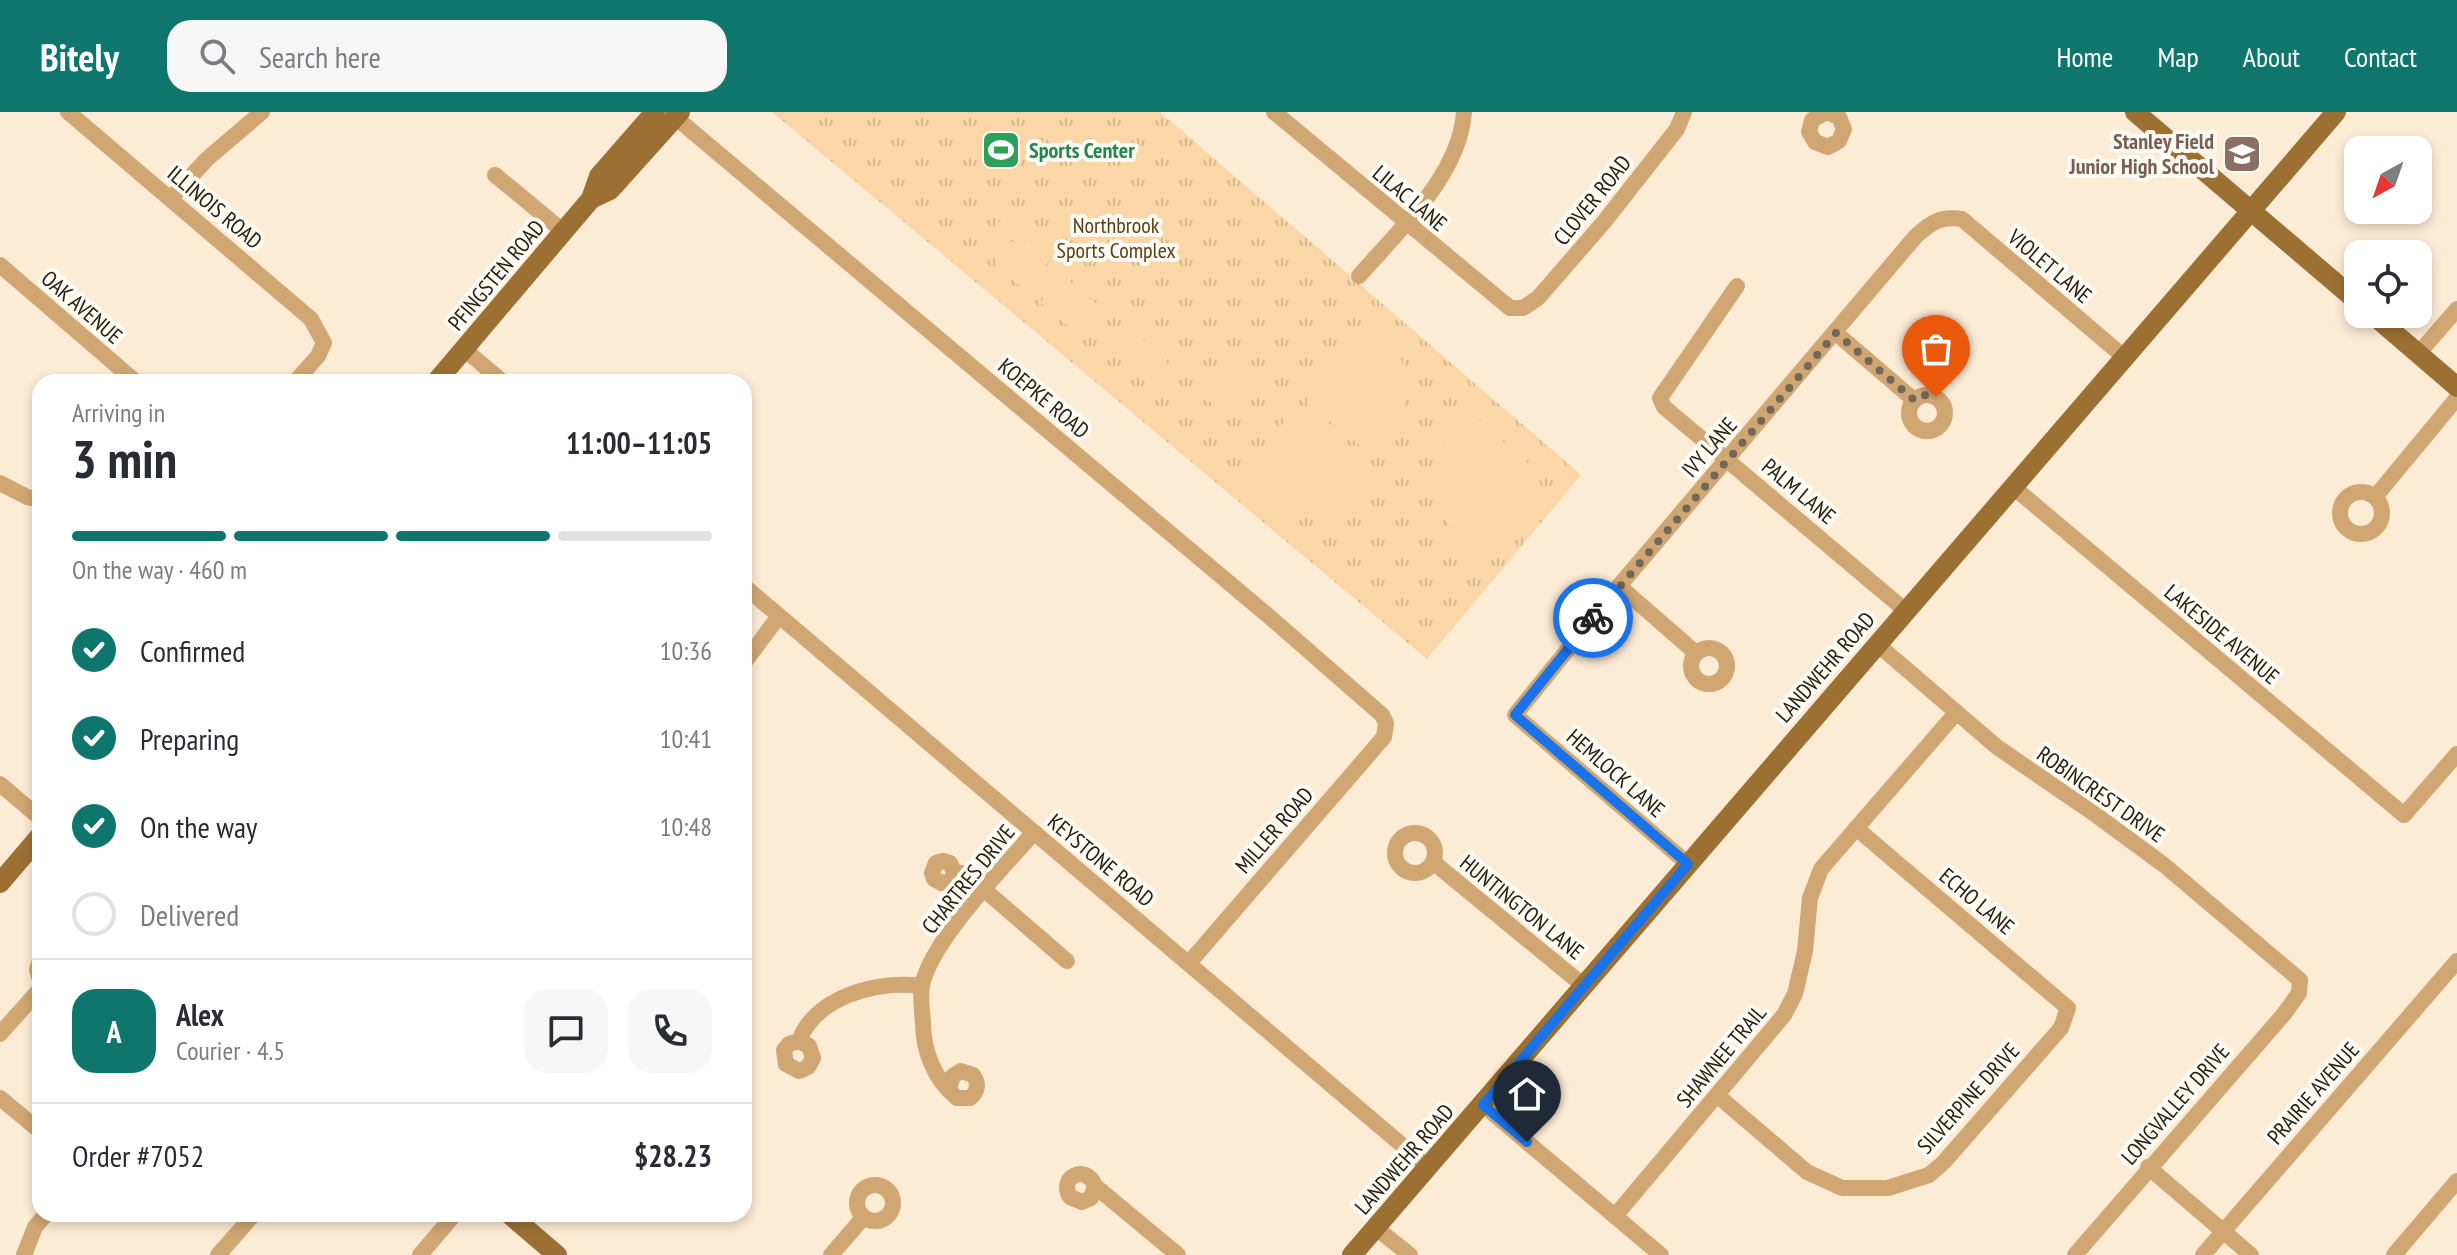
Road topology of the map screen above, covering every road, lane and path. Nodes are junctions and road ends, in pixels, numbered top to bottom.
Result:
1 (68, 112) edge
2 (262, 112) edge
3 (655, 112) edge
4 (1274, 112) edge
5 (1464, 112) edge
6 (1684, 112) edge
7 (2135, 112) edge
8 (2336, 112) edge
9 (675, 114) edge
10 (1292, 118) edge
11 (495, 175) dead end
12 (171, 198) junction
13 (591, 199) junction
14 (2250, 210) junction
15 (1945, 217) joint
16 (1406, 222) junction
17 (564, 232) junction
18 (0, 265) edge
19 (1359, 276) dead end
20 (1737, 286) dead end
21 (2344, 290) edge
22 (1523, 308) joint
23 (2457, 309) edge
24 (2388, 328) edge
25 (1836, 333) junction
26 (464, 349) junction
27 (2418, 354) junction
28 (2124, 357) junction
29 (127, 374) edge
30 (302, 374) edge
31 (443, 374) edge
32 (494, 374) edge
33 (2457, 387) edge
34 (2457, 398) edge
35 (1914, 400) dead end
36 (1728, 460) junction
37 (0, 483) edge
38 (2012, 486) junction
39 (2375, 497) dead end
40 (32, 498) edge
41 (1619, 586) junction
42 (752, 593) edge
43 (1906, 611) junction
44 (779, 616) junction
45 (1877, 644) junction
46 (752, 652) edge
47 (1696, 653) dead end
48 (1956, 713) junction
49 (1515, 715) joint
50 (1386, 723) joint
51 (2457, 754) edge
52 (0, 784) edge
53 (32, 811) edge
54 (1856, 828) junction
55 (1034, 832) junction
56 (32, 845) edge
57 (1433, 862) dead end
58 (1688, 864) junction
59 (954, 872) dead end
60 (0, 883) edge
61 (985, 890) junction
62 (1067, 961) dead end
63 (2457, 961) edge
64 (1189, 963) junction
65 (2300, 980) joint
66 (922, 986) junction
67 (1584, 986) junction
68 (32, 998) edge
69 (2068, 1008) joint
70 (0, 1034) edge
71 (799, 1041) dead end
72 (949, 1088) dead end
73 (1718, 1096) junction
74 (0, 1098) edge
75 (1483, 1105) junction
76 (32, 1124) edge
77 (2148, 1167) junction
78 (1429, 1168) junction
79 (2457, 1181) edge
80 (1095, 1186) dead end
81 (1615, 1216) junction
82 (863, 1218) dead end
83 (39, 1222) edge
84 (247, 1222) edge
85 (448, 1222) edge
86 (518, 1222) edge
87 (1376, 1228) junction
88 (2223, 1231) junction
89 (24, 1255) edge
90 (218, 1255) edge
91 (420, 1255) edge
92 (557, 1255) edge
93 (831, 1255) edge
94 (1178, 1255) edge
95 (1352, 1255) edge
96 (1410, 1255) edge
97 (1661, 1255) edge
98 (2075, 1255) edge
99 (2203, 1255) edge
100 (2251, 1255) edge
101 (2394, 1255) edge

1 - 12 street, ILLINOIS ROAD
2 - 12 street
3 - 13 main road, PFINGSTEN ROAD
4 - 10 street, LILAC LANE
5 - 16 street
6 - 22 street, CLOVER ROAD
7 - 14 main road
8 - 14 main road, LANDWEHR ROAD
9 - 13 main road, PFINGSTEN ROAD
9 - 50 street, KOEPKE ROAD
10 - 16 street, LILAC LANE
11 - 17 street
12 - 30 street, ILLINOIS ROAD
13 - 17 main road, PFINGSTEN ROAD
14 - 21 main road
14 - 28 main road, LANDWEHR ROAD
15 - 25 street, IVY LANE
15 - 28 street, VIOLET LANE
16 - 19 street
16 - 22 street, LILAC LANE
17 - 26 main road, PFINGSTEN ROAD
18 - 29 street, OAK AVENUE
20 - 36 street, PALM LANE
23 - 27 street
24 - 27 main road
25 - 35 street
25 - 36 street, IVY LANE
26 - 31 main road, PFINGSTEN ROAD
26 - 32 street
27 - 33 main road
28 - 38 main road, LANDWEHR ROAD
34 - 39 street
36 - 41 street, IVY LANE
36 - 43 street, PALM LANE
37 - 40 street
38 - 43 main road, LANDWEHR ROAD
38 - 51 street, LAKESIDE AVENUE
41 - 47 street
41 - 49 street, IVY LANE
42 - 44 street, KEYSTONE ROAD
43 - 45 main road, LANDWEHR ROAD
44 - 46 street
44 - 55 street, KEYSTONE ROAD
45 - 48 street, ROBINCREST DRIVE
45 - 58 main road, LANDWEHR ROAD
48 - 54 street, SHAWNEE TRAIL
48 - 65 street, ROBINCREST DRIVE
49 - 58 street, HEMLOCK LANE
50 - 64 street, MILLER ROAD
52 - 53 street
54 - 69 street, ECHO LANE
54 - 73 street, SHAWNEE TRAIL
55 - 61 street, CHARTRES DRIVE
55 - 64 street, KEYSTONE ROAD
56 - 60 main road
57 - 67 street, HUNTINGTON LANE
58 - 67 main road, LANDWEHR ROAD
59 - 61 street
61 - 62 street
61 - 66 street, CHARTRES DRIVE
63 - 88 street, PRAIRIE AVENUE
64 - 78 street, KEYSTONE ROAD
65 - 77 street, LONGVALLEY DRIVE
66 - 71 street
66 - 72 street, CHARTRES DRIVE
67 - 75 main road, LANDWEHR ROAD
68 - 70 street
69 - 73 street, SILVERPINE DRIVE
73 - 81 street, SHAWNEE TRAIL
74 - 76 street
75 - 78 main road, LANDWEHR ROAD
75 - 81 street
77 - 88 street
77 - 98 street, LONGVALLEY DRIVE
78 - 87 main road, LANDWEHR ROAD
79 - 101 street
80 - 94 street
81 - 97 street
82 - 93 street
83 - 89 street
84 - 90 street
85 - 91 street
86 - 92 main road
87 - 95 main road, LANDWEHR ROAD
87 - 96 street
88 - 99 street, PRAIRIE AVENUE
88 - 100 street

